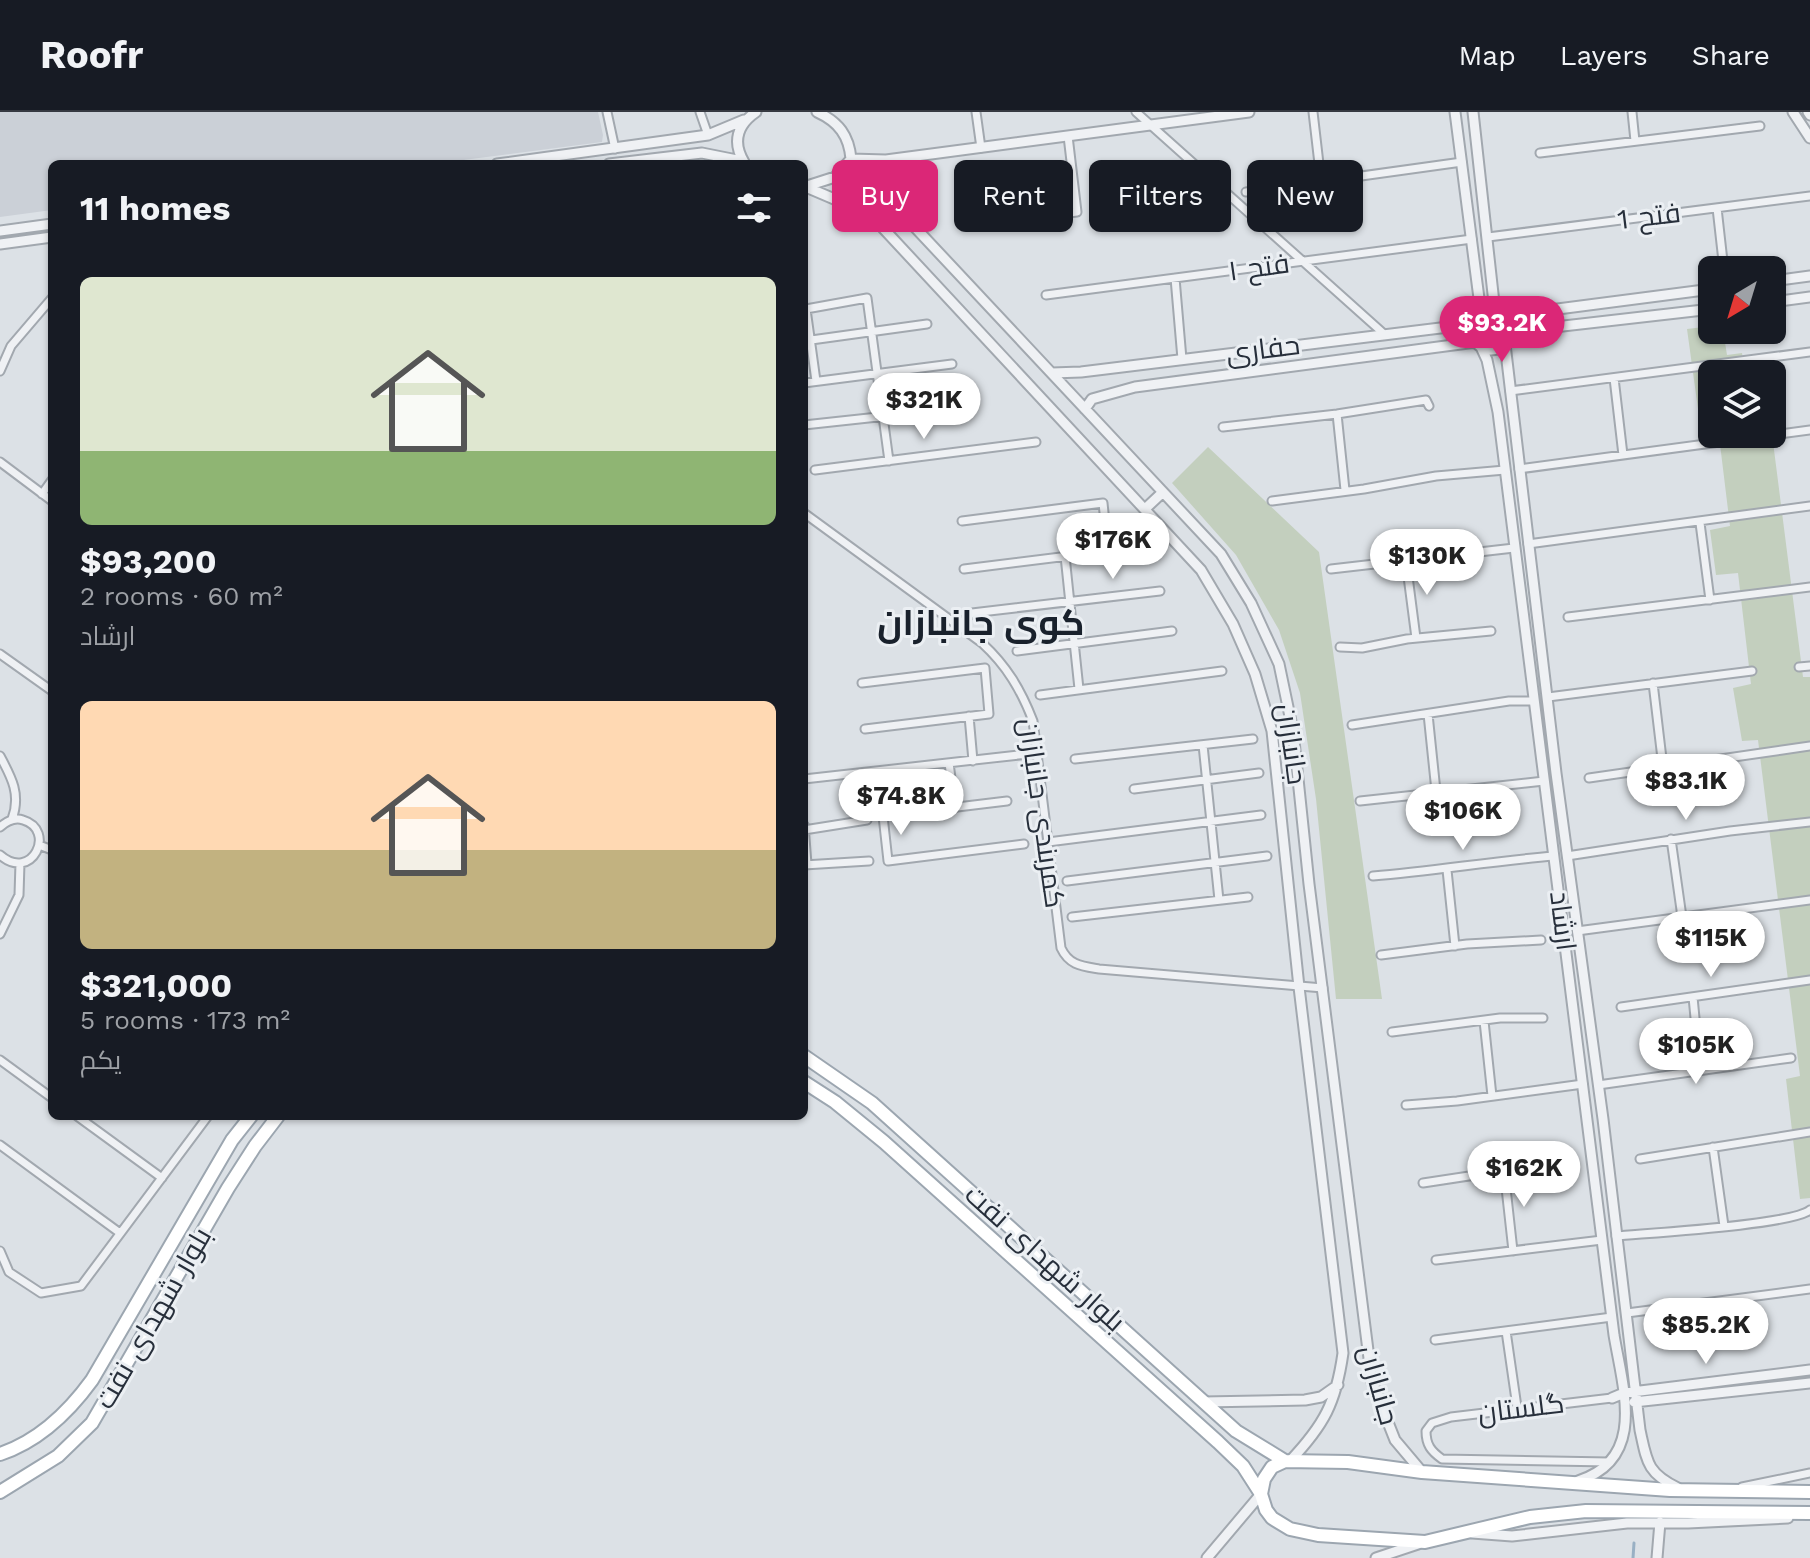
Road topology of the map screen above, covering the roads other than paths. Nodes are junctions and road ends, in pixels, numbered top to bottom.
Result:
1 (607, 112) edge
2 (700, 112) edge
3 (756, 112) edge
4 (817, 112) edge
5 (976, 112) edge
6 (1136, 112) edge
7 (1249, 112) edge
8 (1313, 112) edge
9 (1455, 112) edge
10 (1473, 112) edge
11 (1632, 112) edge
12 (1793, 112) edge
13 (744, 120) junction
14 (1150, 125) junction
15 (1760, 126) dead end
16 (708, 135) junction
17 (1068, 136) junction
18 (1810, 138) edge
19 (1635, 141) junction
20 (981, 148) junction
21 (615, 149) junction
22 (1540, 153) dead end
23 (851, 159) junction
24 (528, 160) edge
25 (643, 160) edge
26 (735, 160) edge
27 (743, 160) edge
28 (1071, 160) edge
29 (1319, 160) edge
30 (1462, 162) junction
31 (1363, 175) edge
32 (1073, 178) edge
33 (808, 186) edge
34 (808, 188) edge
35 (1810, 196) edge
36 (1717, 208) junction
37 (1073, 213) edge
38 (48, 225) edge
39 (0, 231) edge
40 (1488, 237) junction
41 (48, 238) edge
42 (1472, 239) junction
43 (0, 244) edge
44 (1722, 256) edge
45 (1302, 261) junction
46 (1810, 276) edge
47 (1175, 278) junction
48 (1786, 279) edge
49 (1698, 291) edge
50 (1046, 295) dead end
51 (1810, 297) edge
52 (1786, 300) edge
53 (48, 303) edge
54 (808, 308) edge
55 (1698, 311) edge
56 (1481, 314) junction
57 (1500, 314) junction
58 (927, 324) dead end
59 (1473, 324) junction
60 (873, 332) junction
61 (1511, 332) junction
62 (1383, 333) junction
63 (808, 340) edge
64 (1478, 344) junction
65 (1505, 344) junction
66 (1810, 352) edge
67 (1182, 359) junction
68 (952, 364) dead end
69 (0, 371) edge
70 (1052, 373) junction
71 (878, 374) junction
72 (1614, 378) junction
73 (816, 381) junction
74 (808, 382) edge
75 (1510, 391) junction
76 (1429, 406) dead end
77 (961, 408) dead end
78 (1085, 409) junction
79 (1337, 414) junction
80 (883, 416) junction
81 (808, 425) edge
82 (1223, 427) dead end
83 (1810, 430) edge
84 (1786, 433) edge
85 (1036, 442) dead end
86 (1698, 445) edge
87 (1623, 455) junction
88 (889, 461) junction
89 (0, 462) edge
90 (1519, 469) junction
91 (815, 470) dead end
92 (1505, 470) junction
93 (48, 486) edge
94 (1345, 490) junction
95 (1163, 492) junction
96 (42, 494) junction
97 (48, 498) edge
98 (1272, 501) dead end
99 (1810, 506) edge
100 (1146, 508) junction
101 (808, 516) edge
102 (962, 521) dead end
103 (1700, 523) junction
104 (1528, 544) junction
105 (1141, 547) dead end
106 (1514, 548) junction
107 (1108, 551) junction
108 (1065, 556) junction
109 (1406, 561) junction
110 (964, 569) dead end
111 (1331, 569) dead end
112 (1810, 587) edge
113 (1160, 591) dead end
114 (1710, 600) junction
115 (1070, 601) junction
116 (1568, 617) dead end
117 (958, 626) junction
118 (1172, 631) dead end
119 (1491, 631) dead end
120 (1416, 638) junction
121 (1074, 644) junction
122 (1340, 647) dead end
123 (1017, 651) dead end
124 (0, 654) edge
125 (1810, 666) edge
126 (1799, 667) dead end
127 (1222, 671) dead end
128 (1752, 671) dead end
129 (862, 683) dead end
130 (1653, 683) junction
131 (48, 686) edge
132 (1079, 689) junction
133 (1040, 695) dead end
134 (1548, 697) junction
135 (1534, 701) junction
136 (1428, 714) junction
137 (969, 716) junction
138 (1352, 725) dead end
139 (865, 729) dead end
140 (1253, 739) dead end
141 (1553, 740) junction
142 (1539, 742) junction
143 (1203, 745) junction
144 (1810, 746) edge
145 (1037, 753) junction
146 (0, 756) edge
147 (1075, 759) dead end
148 (973, 761) junction
149 (949, 763) junction
150 (1663, 767) junction
151 (1259, 773) dead end
152 (1589, 778) dead end
153 (808, 779) edge
154 (1207, 779) junction
155 (1544, 781) junction
156 (1134, 789) dead end
157 (1436, 791) junction
158 (1007, 801) dead end
159 (1360, 801) dead end
160 (955, 808) junction
161 (1261, 815) dead end
162 (12, 819) junction
163 (867, 820) dead end
164 (1211, 821) junction
165 (1810, 822) edge
166 (0, 827) edge
167 (808, 828) edge
168 (1671, 839) junction
169 (1048, 842) junction
170 (1024, 844) dead end
171 (39, 845) junction
172 (48, 848) edge
173 (0, 855) edge
174 (1267, 856) dead end
175 (1554, 856) junction
176 (1567, 856) junction
177 (869, 861) dead end
178 (1216, 862) junction
179 (20, 863) junction
180 (808, 864) edge
181 (1447, 870) junction
182 (1373, 876) dead end
183 (1067, 881) dead end
184 (1571, 892) junction
185 (1559, 893) junction
186 (1248, 897) dead end
187 (1219, 900) junction
188 (1810, 900) edge
189 (1072, 917) dead end
190 (1682, 917) junction
191 (1577, 931) junction
192 (0, 934) edge
193 (1541, 940) dead end
194 (1455, 946) junction
195 (1381, 955) dead end
196 (1810, 980) edge
197 (1299, 987) junction
198 (1323, 988) junction
199 (1693, 997) junction
200 (1621, 1007) dead end
201 (1543, 1018) dead end
202 (1484, 1021) junction
203 (1392, 1032) dead end
204 (1592, 1044) junction
205 (1579, 1046) junction
206 (1791, 1058) dead end
207 (808, 1059) edge
208 (0, 1060) edge
209 (1700, 1070) junction
210 (1583, 1084) junction
211 (808, 1085) edge
212 (1598, 1085) junction
213 (48, 1095) edge
214 (1492, 1096) junction
215 (1406, 1105) dead end
216 (82, 1120) edge
217 (205, 1120) edge
218 (248, 1120) edge
219 (275, 1120) edge
220 (1810, 1132) edge
221 (0, 1145) edge
222 (1713, 1147) junction
223 (1640, 1159) dead end
224 (1504, 1170) junction
225 (1564, 1170) dead end
226 (162, 1178) junction
227 (1423, 1183) dead end
228 (1612, 1201) junction
229 (1598, 1202) junction
230 (1810, 1210) edge
231 (1724, 1226) junction
232 (120, 1233) junction
233 (1616, 1236) junction
234 (1602, 1240) junction
235 (0, 1251) edge
236 (1513, 1251) junction
237 (1436, 1260) dead end
238 (1810, 1289) edge
239 (1627, 1313) junction
240 (1612, 1317) junction
241 (1506, 1331) junction
242 (1435, 1340) dead end
243 (1810, 1370) edge
244 (1810, 1383) edge
245 (1338, 1385) junction
246 (1636, 1397) junction
247 (1612, 1398) joint
248 (1625, 1398) junction
249 (1203, 1402) junction
250 (1517, 1407) junction
251 (0, 1454) edge
252 (1287, 1461) junction
253 (1612, 1462) junction
254 (1422, 1472) junction
255 (1810, 1473) edge
256 (1577, 1481) junction
257 (1682, 1490) junction
258 (1723, 1491) junction
259 (0, 1492) edge
260 (1810, 1492) edge
261 (1261, 1494) junction
262 (1810, 1514) edge
263 (1660, 1522) junction
264 (1464, 1533) junction
265 (1425, 1542) junction
266 (1207, 1558) edge
267 (1376, 1558) edge
268 (1657, 1558) edge

1 - 21 street
2 - 16 street
3 - 13 street
4 - 23 street, جانبازان
5 - 20 street
6 - 14 street
7 - 14 street
8 - 29 street
9 - 30 street
10 - 40 street
11 - 19 street
12 - 18 street
13 - 16 street
13 - 27 street
14 - 17 street
14 - 45 street
15 - 19 street
16 - 21 street
17 - 20 street
17 - 28 street
19 - 22 street
20 - 23 street
21 - 24 street
23 - 33 street
23 - 70 street, جانبازان
25 - 26 street
30 - 31 street
30 - 42 street
32 - 37 street
34 - 100 street, جانبازان
35 - 36 street, فتح 1
36 - 40 street, فتح 1
36 - 44 street
38 - 39 street
40 - 57 street
41 - 43 street
42 - 45 street, فتح ۱
42 - 56 street
45 - 47 street, فتح ۱
45 - 62 street
46 - 48 street
47 - 50 street, فتح ۱
47 - 67 street
49 - 57 street
51 - 52 street
53 - 69 street
54 - 60 street
55 - 61 street
56 - 57 street
56 - 59 street
57 - 61 street
58 - 60 street
59 - 62 street, حفاری
59 - 64 street
60 - 63 street
60 - 71 street
61 - 65 street
62 - 67 street, حفاری
63 - 73 street
64 - 65 street
64 - 78 street, حفاری
64 - 92 street, ارشاد
65 - 75 street, ارشاد
66 - 72 street
67 - 70 street, حفاری
68 - 71 street
70 - 78 street, جانبازان
71 - 73 street
71 - 80 street
72 - 75 street
72 - 87 street
73 - 74 street
75 - 90 street, ارشاد
76 - 79 street
77 - 80 street
78 - 95 street, جانبازان
79 - 82 street
79 - 94 street
80 - 81 street
80 - 88 street
83 - 84 street
85 - 88 street
86 - 87 street
87 - 90 street
88 - 91 street
89 - 96 street
90 - 92 street
90 - 104 street, ارشاد
92 - 94 street
92 - 106 street, ارشاد
93 - 96 street
94 - 98 street
95 - 100 street
95 - 198 street, جانبازان
96 - 97 street
99 - 103 street
100 - 197 street, جانبازان
101 - 117 street, کمربندی جانبازان
102 - 107 street
103 - 104 street
103 - 114 street
104 - 134 street, ارشاد
105 - 107 street
106 - 109 street
106 - 135 street, ارشاد
107 - 108 street
108 - 110 street
108 - 115 street
109 - 111 street
109 - 120 street
112 - 114 street
113 - 115 street
114 - 116 street
115 - 117 street
115 - 121 street
117 - 145 street, کمربندی جانبازان
118 - 121 street
119 - 120 street
120 - 122 street
121 - 123 street
121 - 132 street
124 - 131 street
125 - 126 street
127 - 132 street
128 - 130 street
129 - 137 street
130 - 134 street
130 - 150 street
132 - 133 street
134 - 141 street, ارشاد
135 - 136 street
135 - 142 street, ارشاد
136 - 138 street
136 - 157 street
137 - 139 street
137 - 148 street
140 - 143 street
141 - 142 street
141 - 176 street, ارشاد
142 - 155 street, ارشاد
143 - 147 street
143 - 154 street
144 - 150 street
145 - 148 street
145 - 169 street, کمربندی جانبازان
146 - 162 street
148 - 149 street
149 - 153 street
149 - 160 street
150 - 152 street
151 - 154 street
154 - 156 street
154 - 164 street
155 - 157 street
155 - 175 street, ارشاد
157 - 159 street
158 - 160 street
160 - 170 street
161 - 164 street
162 - 166 street
162 - 171 street
163 - 167 street
164 - 169 street
164 - 178 street
165 - 168 street
168 - 176 street
168 - 190 street
169 - 197 street, کمربندی جانبازان
171 - 172 street
171 - 179 street
173 - 179 street
174 - 178 street
175 - 181 street
175 - 185 street, ارشاد
176 - 184 street, ارشاد
177 - 180 street
178 - 183 street
178 - 187 street
179 - 192 street
181 - 182 street
181 - 194 street
184 - 185 street
184 - 191 street, ارشاد
185 - 205 street, ارشاد
186 - 187 street
187 - 189 street
188 - 190 street
190 - 191 street
191 - 204 street, ارشاد
193 - 194 street
194 - 195 street
196 - 199 street
197 - 198 street, کمربندی جانبازان
197 - 245 street, جانبازان
198 - 254 street, جانبازان
199 - 200 street
199 - 209 street
201 - 202 street
202 - 203 street
202 - 214 street
204 - 205 street
204 - 212 street, ارشاد
205 - 210 street, ارشاد
206 - 209 street
207 - 249 main road, بلوار شهدای نفت
208 - 213 street
209 - 212 street
210 - 214 street
210 - 229 street, ارشاد
211 - 261 main road, بلوار شهدای نفت
212 - 228 street, ارشاد
214 - 215 street
216 - 226 street
217 - 226 street
218 - 251 main road, بلوار شهدای نفت
219 - 259 main road, بلوار شهدای نفت
220 - 222 street
221 - 232 street
222 - 223 street
222 - 231 street
224 - 225 street
224 - 227 street
224 - 236 street
226 - 232 street
228 - 229 street
228 - 233 street, ارشاد
229 - 234 street, ارشاد
230 - 231 street
231 - 233 street
232 - 235 street
233 - 239 street, ارشاد
234 - 236 street
234 - 240 street, ارشاد
236 - 237 street
238 - 239 street
239 - 246 street, ارشاد
240 - 241 street
240 - 248 street, ارشاد
241 - 242 street
241 - 250 street
243 - 246 street, گلستان
244 - 246 street, گلستان
245 - 249 street
245 - 252 street, جانبازان
246 - 248 street, گلستان
246 - 257 street, ارشاد
247 - 248 street, گلستان
247 - 250 street, گلستان
248 - 253 street, ارشاد
249 - 252 main road, بلوار شهدای نفت
250 - 253 street, گلستان
252 - 254 main road
252 - 261 main road
253 - 256 street
254 - 256 main road
255 - 258 street
256 - 257 main road
257 - 258 main road
258 - 260 main road
261 - 265 main road, بلوار شهدای نفت
261 - 266 street
262 - 263 street
262 - 264 main road, بلوار شهدای نفت
263 - 264 street
263 - 268 street
264 - 265 main road, بلوار شهدای نفت
265 - 267 street

